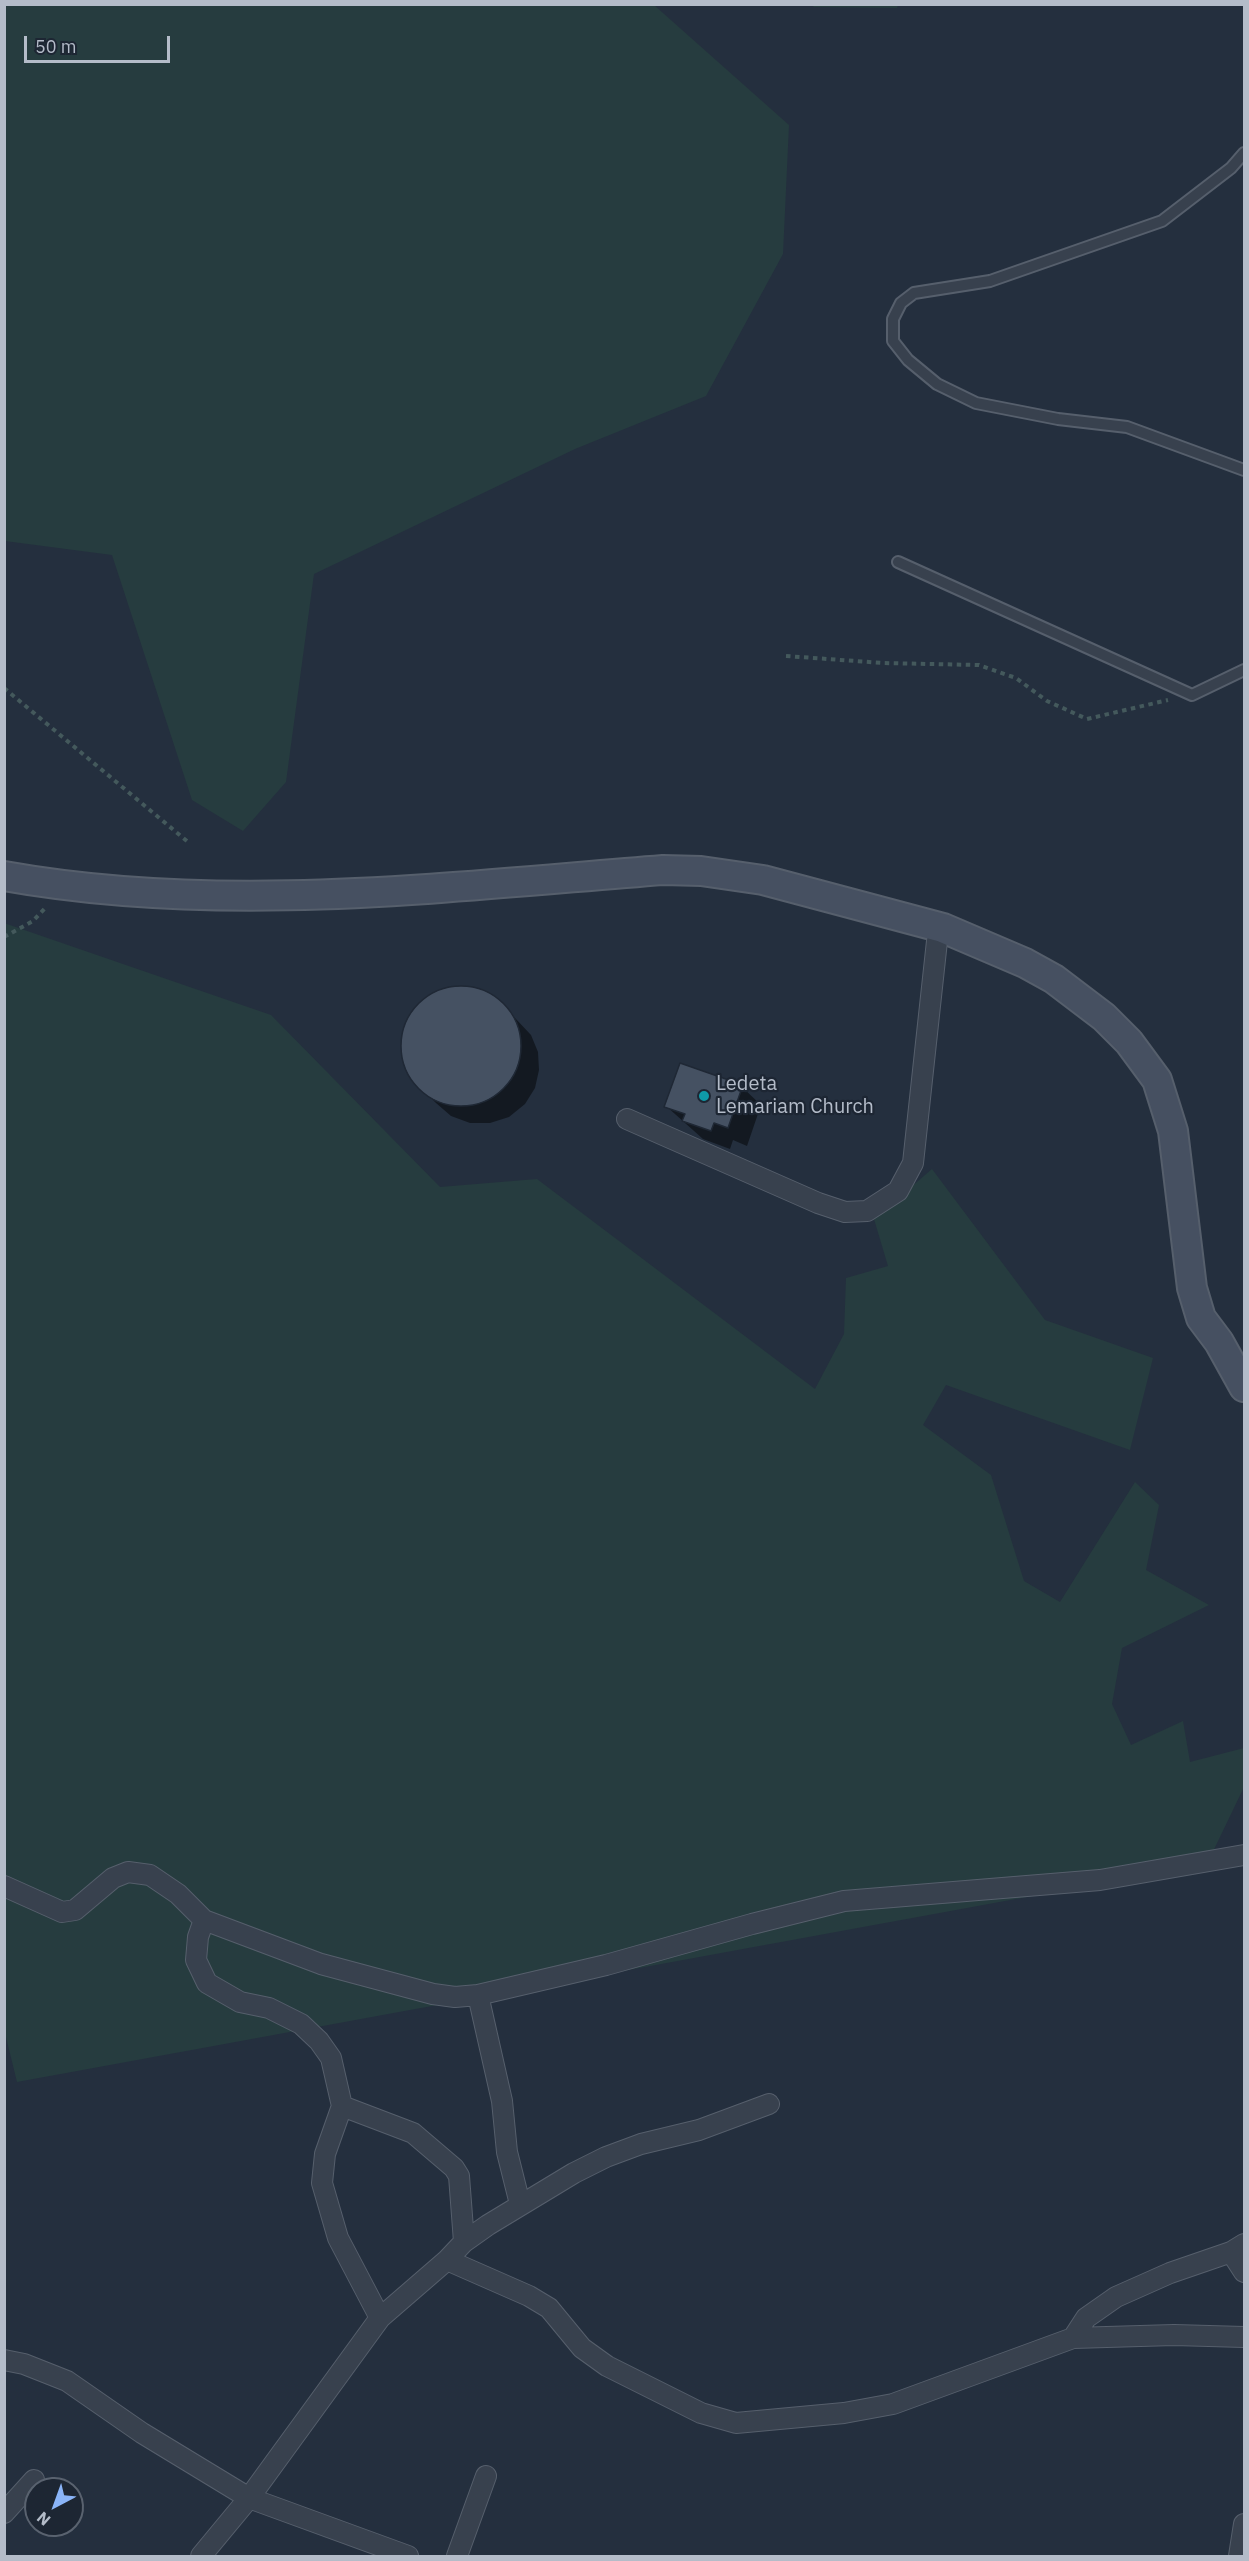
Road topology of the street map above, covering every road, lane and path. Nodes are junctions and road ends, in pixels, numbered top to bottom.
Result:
1 (1245, 153) edge
2 (1245, 470) edge
3 (897, 562) dead end
4 (786, 656) dead end
5 (1245, 670) edge
6 (4, 687) edge
7 (1192, 694) junction
8 (188, 842) dead end
9 (4, 876) edge
10 (66, 885) junction
11 (943, 928) junction
12 (4, 937) edge
13 (627, 1119) dead end
14 (1245, 1387) edge
15 (1245, 1855) edge
16 (4, 1886) edge
17 (204, 1920) junction
18 (478, 1995) junction
19 (768, 2104) dead end
20 (342, 2106) junction
21 (520, 2204) junction
22 (464, 2242) junction
23 (1238, 2248) edge
24 (447, 2260) junction
25 (1245, 2272) edge
26 (380, 2318) junction
27 (1245, 2337) edge
28 (1073, 2338) junction
29 (4, 2360) edge
30 (486, 2476) dead end
31 (24, 2491) edge
32 (249, 2498) junction
33 (4, 2513) edge
34 (1245, 2524) edge
35 (201, 2556) edge
36 (408, 2556) edge
37 (457, 2556) edge
38 (1238, 2556) edge

1 - 2 lane
3 - 7 lane
4 - 7 path
5 - 7 lane
6 - 8 path
9 - 10 main road
10 - 11 main road
10 - 12 path
11 - 13 street
11 - 14 main road
15 - 18 street
16 - 17 street
17 - 18 street
17 - 20 street
18 - 21 street
19 - 21 street
20 - 22 street
20 - 26 street
21 - 22 street
22 - 24 street
23 - 25 street
23 - 28 street
24 - 26 street
24 - 28 street
26 - 32 street
27 - 28 street
29 - 32 street
30 - 37 street
31 - 33 street
32 - 35 street
32 - 36 street
34 - 38 street

